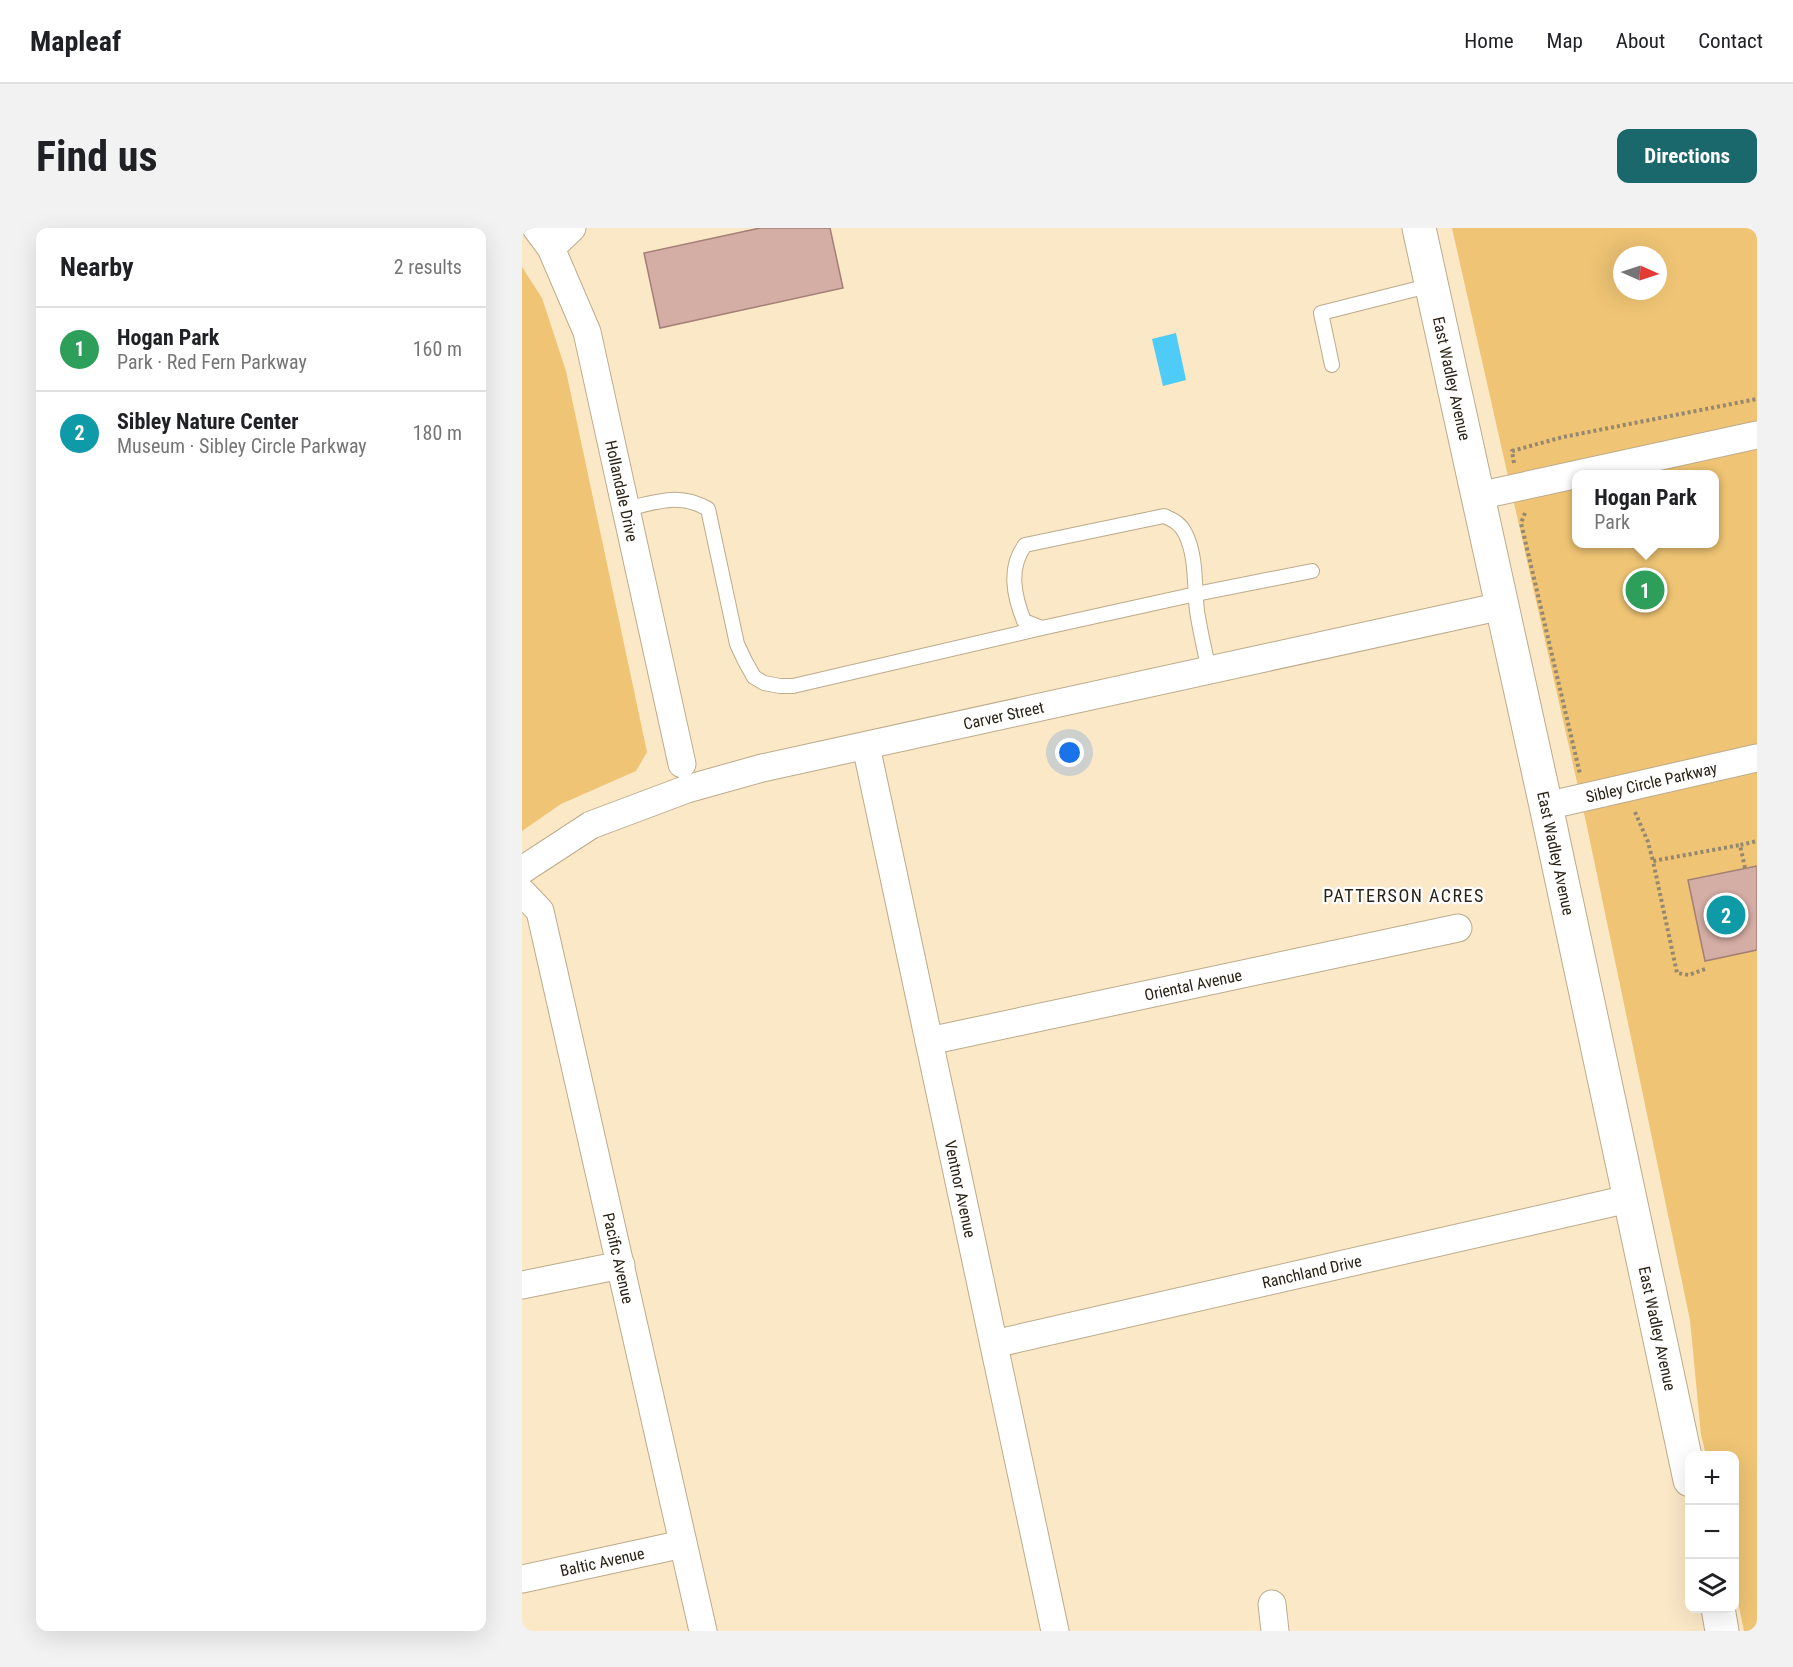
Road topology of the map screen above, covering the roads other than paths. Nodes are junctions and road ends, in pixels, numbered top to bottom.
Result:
1 (572, 228) edge
2 (1419, 228) edge
3 (543, 238) edge
4 (1432, 285) junction
5 (1332, 365) dead end
6 (1757, 435) edge
7 (1597, 470) edge
8 (1572, 475) edge
9 (1478, 496) junction
10 (626, 509) junction
11 (1312, 571) dead end
12 (1196, 594) junction
13 (1502, 606) junction
14 (1042, 628) junction
15 (1209, 671) junction
16 (866, 746) junction
17 (1757, 758) edge
18 (682, 764) dead end
19 (1546, 806) junction
20 (522, 870) edge
21 (522, 892) edge
22 (1458, 928) dead end
23 (929, 1041) junction
24 (1628, 1199) junction
25 (621, 1265) junction
26 (522, 1285) edge
27 (994, 1344) junction
28 (1685, 1462) edge
29 (683, 1544) junction
30 (522, 1580) edge
31 (1272, 1604) dead end
32 (1719, 1613) edge
33 (703, 1631) edge
34 (1055, 1631) edge
35 (1275, 1631) edge
36 (1722, 1631) edge

1 - 3 street
2 - 4 main road, East Wadley Avenue
3 - 10 street, Hollandale Drive
4 - 5 lane
4 - 9 main road, East Wadley Avenue
6 - 7 street
8 - 9 street
9 - 13 main road, East Wadley Avenue
10 - 14 lane
10 - 18 street, Hollandale Drive
11 - 12 lane
12 - 14 lane
12 - 14 lane
12 - 15 lane
13 - 15 street, Carver Street
13 - 19 main road, East Wadley Avenue
15 - 16 street, Carver Street
16 - 20 street, Carver Street
16 - 23 street, Ventnor Avenue
17 - 19 street, Sibley Circle Parkway
19 - 24 main road, East Wadley Avenue
21 - 25 street, Pacific Avenue
22 - 23 street, Oriental Avenue
23 - 27 street, Ventnor Avenue
24 - 27 street, Ranchland Drive
24 - 28 main road, East Wadley Avenue
25 - 26 street
25 - 29 street, Pacific Avenue
27 - 34 street, Ventnor Avenue
29 - 30 street, Baltic Avenue
29 - 33 street, Pacific Avenue
31 - 35 street
32 - 36 main road

